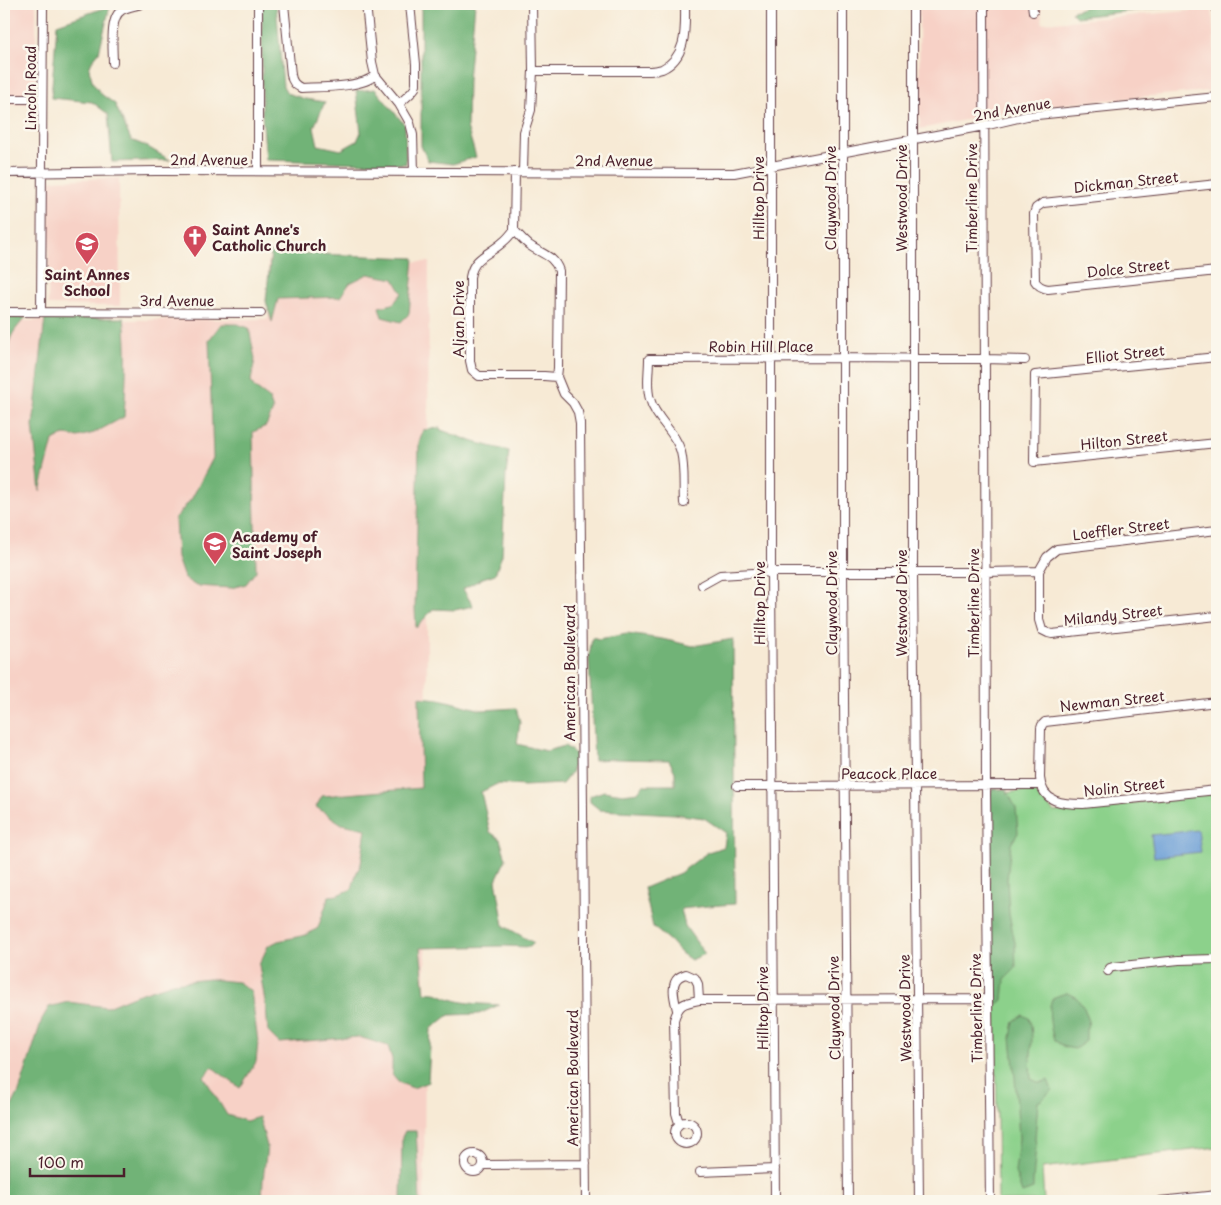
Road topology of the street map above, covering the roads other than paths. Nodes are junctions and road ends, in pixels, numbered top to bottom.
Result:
1 (43, 4) edge
2 (141, 4) edge
3 (258, 4) edge
4 (284, 4) edge
5 (366, 4) edge
6 (410, 4) edge
7 (532, 4) edge
8 (685, 4) edge
9 (771, 4) edge
10 (843, 4) edge
11 (913, 4) edge
12 (984, 4) edge
13 (1216, 4) edge
14 (1217, 10) edge
15 (113, 63) dead end
16 (532, 71) junction
17 (375, 75) junction
18 (1217, 97) edge
19 (4, 99) edge
20 (42, 99) junction
21 (399, 104) junction
22 (984, 126) junction
23 (913, 139) junction
24 (843, 153) junction
25 (770, 166) junction
26 (42, 172) junction
27 (258, 172) junction
28 (414, 172) junction
29 (515, 172) junction
30 (523, 172) junction
31 (4, 173) edge
32 (1217, 184) edge
33 (514, 230) junction
34 (1217, 271) edge
35 (1042, 287) joint
36 (4, 312) edge
37 (41, 312) junction
38 (261, 313) dead end
39 (1217, 357) edge
40 (771, 358) junction
41 (843, 358) junction
42 (914, 358) junction
43 (985, 358) junction
44 (1025, 360) dead end
45 (556, 377) junction
46 (1217, 443) edge
47 (1034, 462) joint
48 (684, 503) dead end
49 (1217, 530) edge
50 (1039, 571) junction
51 (771, 572) junction
52 (843, 572) junction
53 (913, 572) junction
54 (985, 572) junction
55 (702, 585) dead end
56 (1217, 616) edge
57 (1217, 702) edge
58 (915, 785) junction
59 (986, 785) junction
60 (1041, 785) junction
61 (737, 786) dead end
62 (845, 786) junction
63 (773, 787) junction
64 (1217, 790) edge
65 (1217, 959) edge
66 (1108, 971) dead end
67 (917, 999) junction
68 (988, 999) junction
69 (699, 1000) junction
70 (774, 1000) junction
71 (846, 1000) junction
72 (677, 1010) junction
73 (679, 1123) dead end
74 (586, 1164) junction
75 (483, 1165) dead end
76 (775, 1169) junction
77 (700, 1172) dead end
78 (1217, 1195) edge
79 (586, 1201) edge
80 (775, 1201) edge
81 (848, 1201) edge
82 (919, 1201) edge
83 (990, 1201) edge
84 (1160, 1201) edge

1 - 20 street, Lincoln Road
2 - 15 street
3 - 27 street
4 - 17 street
5 - 17 street
6 - 21 street
7 - 16 street
8 - 16 street
9 - 25 street, Hilltop Drive
10 - 24 street, Claywood Drive
11 - 23 street, Westwood Drive
12 - 22 street, Timberline Drive
13 - 14 street
16 - 30 street
17 - 21 street
18 - 22 street, 2nd Avenue
19 - 20 street
20 - 26 street, Lincoln Road
21 - 28 street
22 - 23 street, 2nd Avenue
22 - 43 street, Timberline Drive
23 - 24 street, 2nd Avenue
23 - 42 street, Westwood Drive
24 - 25 street, 2nd Avenue
24 - 41 street, Claywood Drive
25 - 30 street, 2nd Avenue
25 - 40 street, Hilltop Drive
26 - 27 street, 2nd Avenue
26 - 31 street, 2nd Avenue
26 - 37 street, Lincoln Road
27 - 28 street, 2nd Avenue
28 - 29 street, 2nd Avenue
29 - 30 street, 2nd Avenue
29 - 33 street
32 - 35 street, Dickman Street
33 - 45 street
33 - 45 street, Aljan Drive
34 - 35 street, Dolce Street
36 - 37 street, 3rd Avenue
37 - 38 street, 3rd Avenue
39 - 47 street, Elliot Street
40 - 41 street, Robin Hill Place
40 - 48 street, Robin Hill Place
40 - 51 street, Hilltop Drive
41 - 42 street, Robin Hill Place
41 - 52 street, Claywood Drive
42 - 43 street, Robin Hill Place
42 - 53 street, Westwood Drive
43 - 44 street, Robin Hill Place
43 - 54 street, Timberline Drive
45 - 74 street, American Boulevard
46 - 47 street, Hilton Street
49 - 50 street, Loeffler Street
50 - 54 street
50 - 56 street, Milandy Street
51 - 52 street
51 - 55 street
51 - 63 street, Hilltop Drive
52 - 53 street
52 - 62 street, Claywood Drive
53 - 54 street
53 - 58 street, Westwood Drive
54 - 59 street, Timberline Drive
57 - 60 street, Newman Street
58 - 59 street, Peacock Place
58 - 62 street, Peacock Place
58 - 67 street, Westwood Drive
59 - 60 street, Peacock Place
59 - 68 street, Timberline Drive
60 - 64 street, Nolin Street
61 - 63 street, Peacock Place
62 - 63 street, Peacock Place
62 - 71 street, Claywood Drive
63 - 70 street, Hilltop Drive
65 - 66 street
67 - 68 street
67 - 71 street
67 - 82 street, Westwood Drive
68 - 83 street, Timberline Drive
69 - 70 street
69 - 72 street
69 - 72 street
70 - 71 street
70 - 76 street, Hilltop Drive
71 - 81 street, Claywood Drive
72 - 73 street
74 - 75 street
74 - 79 street, American Boulevard
76 - 77 street
76 - 80 street, Hilltop Drive
78 - 84 street

